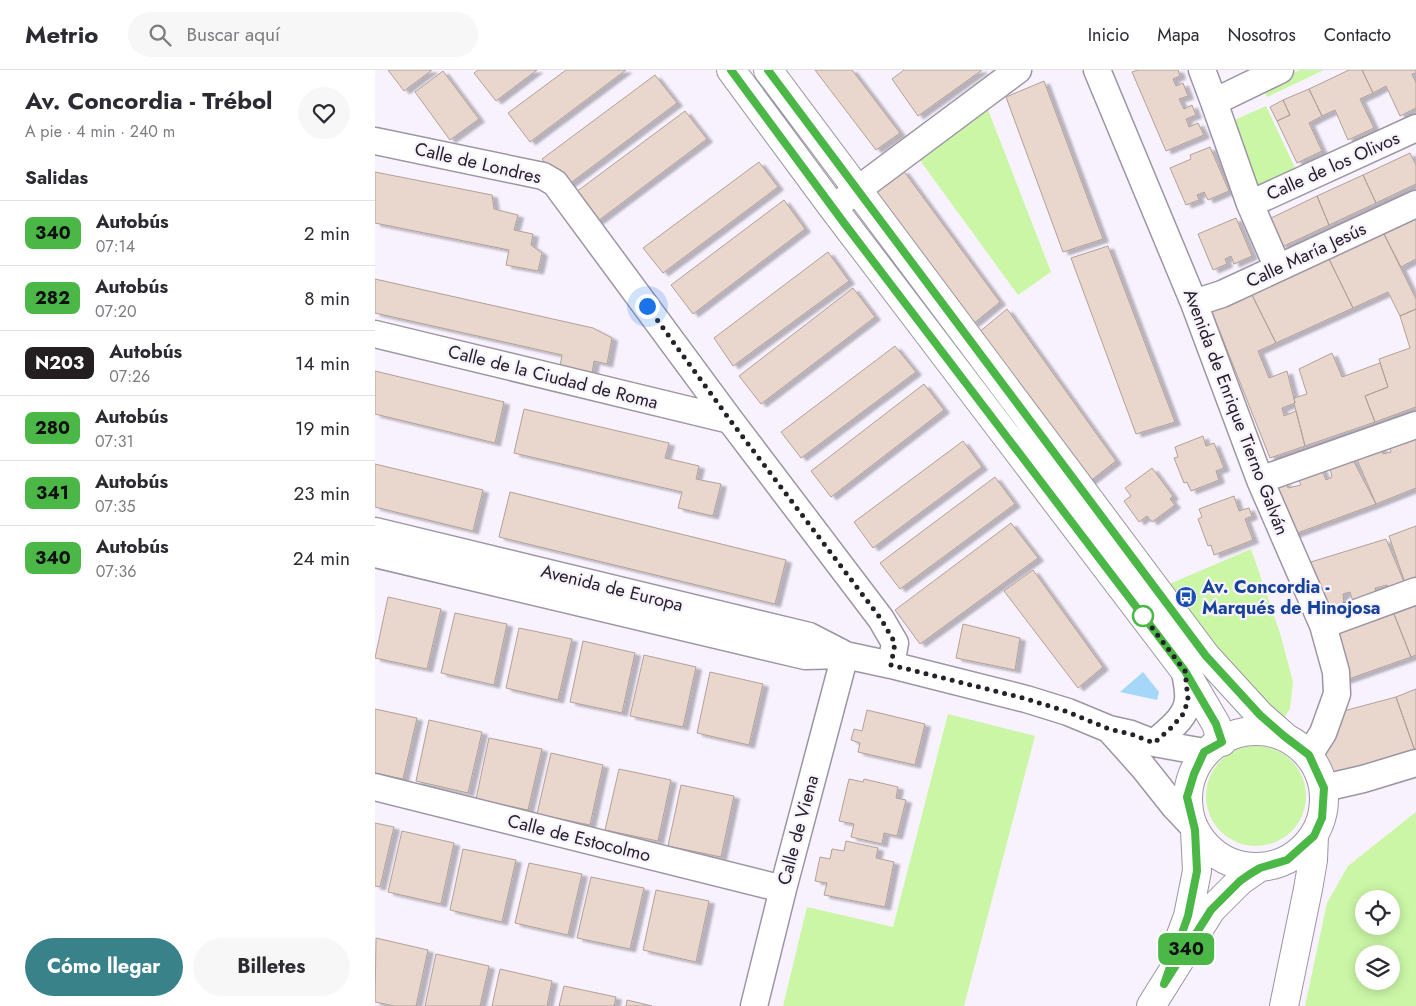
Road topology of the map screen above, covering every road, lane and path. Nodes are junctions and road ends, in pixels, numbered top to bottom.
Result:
1 (731, 70) edge
2 (768, 70) edge
3 (1018, 70) edge
4 (1097, 70) edge
5 (1201, 70) edge
6 (1280, 70) edge
7 (1215, 102) junction
8 (1416, 128) edge
9 (375, 141) edge
10 (858, 190) junction
11 (1250, 204) junction
12 (1416, 204) edge
13 (833, 208) junction
14 (1279, 268) junction
15 (1194, 303) junction
16 (375, 334) edge
17 (730, 420) junction
18 (1416, 425) edge
19 (1260, 480) junction
20 (375, 531) edge
21 (375, 554) edge
22 (1416, 591) edge
23 (1323, 625) junction
24 (845, 655) junction
25 (891, 665) junction
26 (1185, 671) junction
27 (1109, 729) junction
28 (1284, 736) junction
29 (1154, 743) junction
30 (1213, 747) junction
31 (1309, 755) junction
32 (1416, 763) edge
33 (375, 787) edge
34 (1324, 788) junction
35 (1194, 828) junction
36 (1314, 836) junction
37 (1260, 868) junction
38 (783, 889) junction
39 (1157, 995) edge
40 (754, 1006) edge
41 (1284, 1006) edge

1 - 13 street
2 - 10 street
3 - 10 street
4 - 15 street, Avenida de Enrique Tierno Galván
5 - 7 street, Calle de los Olivos
6 - 7 street
7 - 11 street, Calle de los Olivos
8 - 11 street, Calle de los Olivos
9 - 17 street, Calle de Londres
10 - 13 street
10 - 28 street
11 - 14 street, Calle de los Olivos
12 - 14 street, Calle María Jesús
13 - 26 street
14 - 15 street, Calle María Jesús
15 - 19 street, Avenida de Enrique Tierno Galván
16 - 17 street, Calle de la Ciudad de Roma
17 - 25 street, Calle de Londres
18 - 19 street
19 - 23 street, Avenida de Enrique Tierno Galván
20 - 24 street, Avenida de Europa
21 - 24 street, Avenida de Europa
22 - 23 street
23 - 31 street, Avenida de Enrique Tierno Galván
24 - 25 street, Avenida de Europa
24 - 38 street, Calle de Viena
25 - 27 street, Avenida de Europa
26 - 29 street
26 - 30 street
27 - 29 street, Avenida de Europa
27 - 35 street, Avenida de Europa
28 - 30 street
28 - 31 street
29 - 30 street, Avenida de Europa
30 - 35 street
31 - 34 street
32 - 34 street
33 - 38 street, Calle de Estocolmo
34 - 36 street
35 - 37 street
35 - 39 street
36 - 37 street
36 - 41 street
37 - 39 street
38 - 40 street, Calle de Viena

